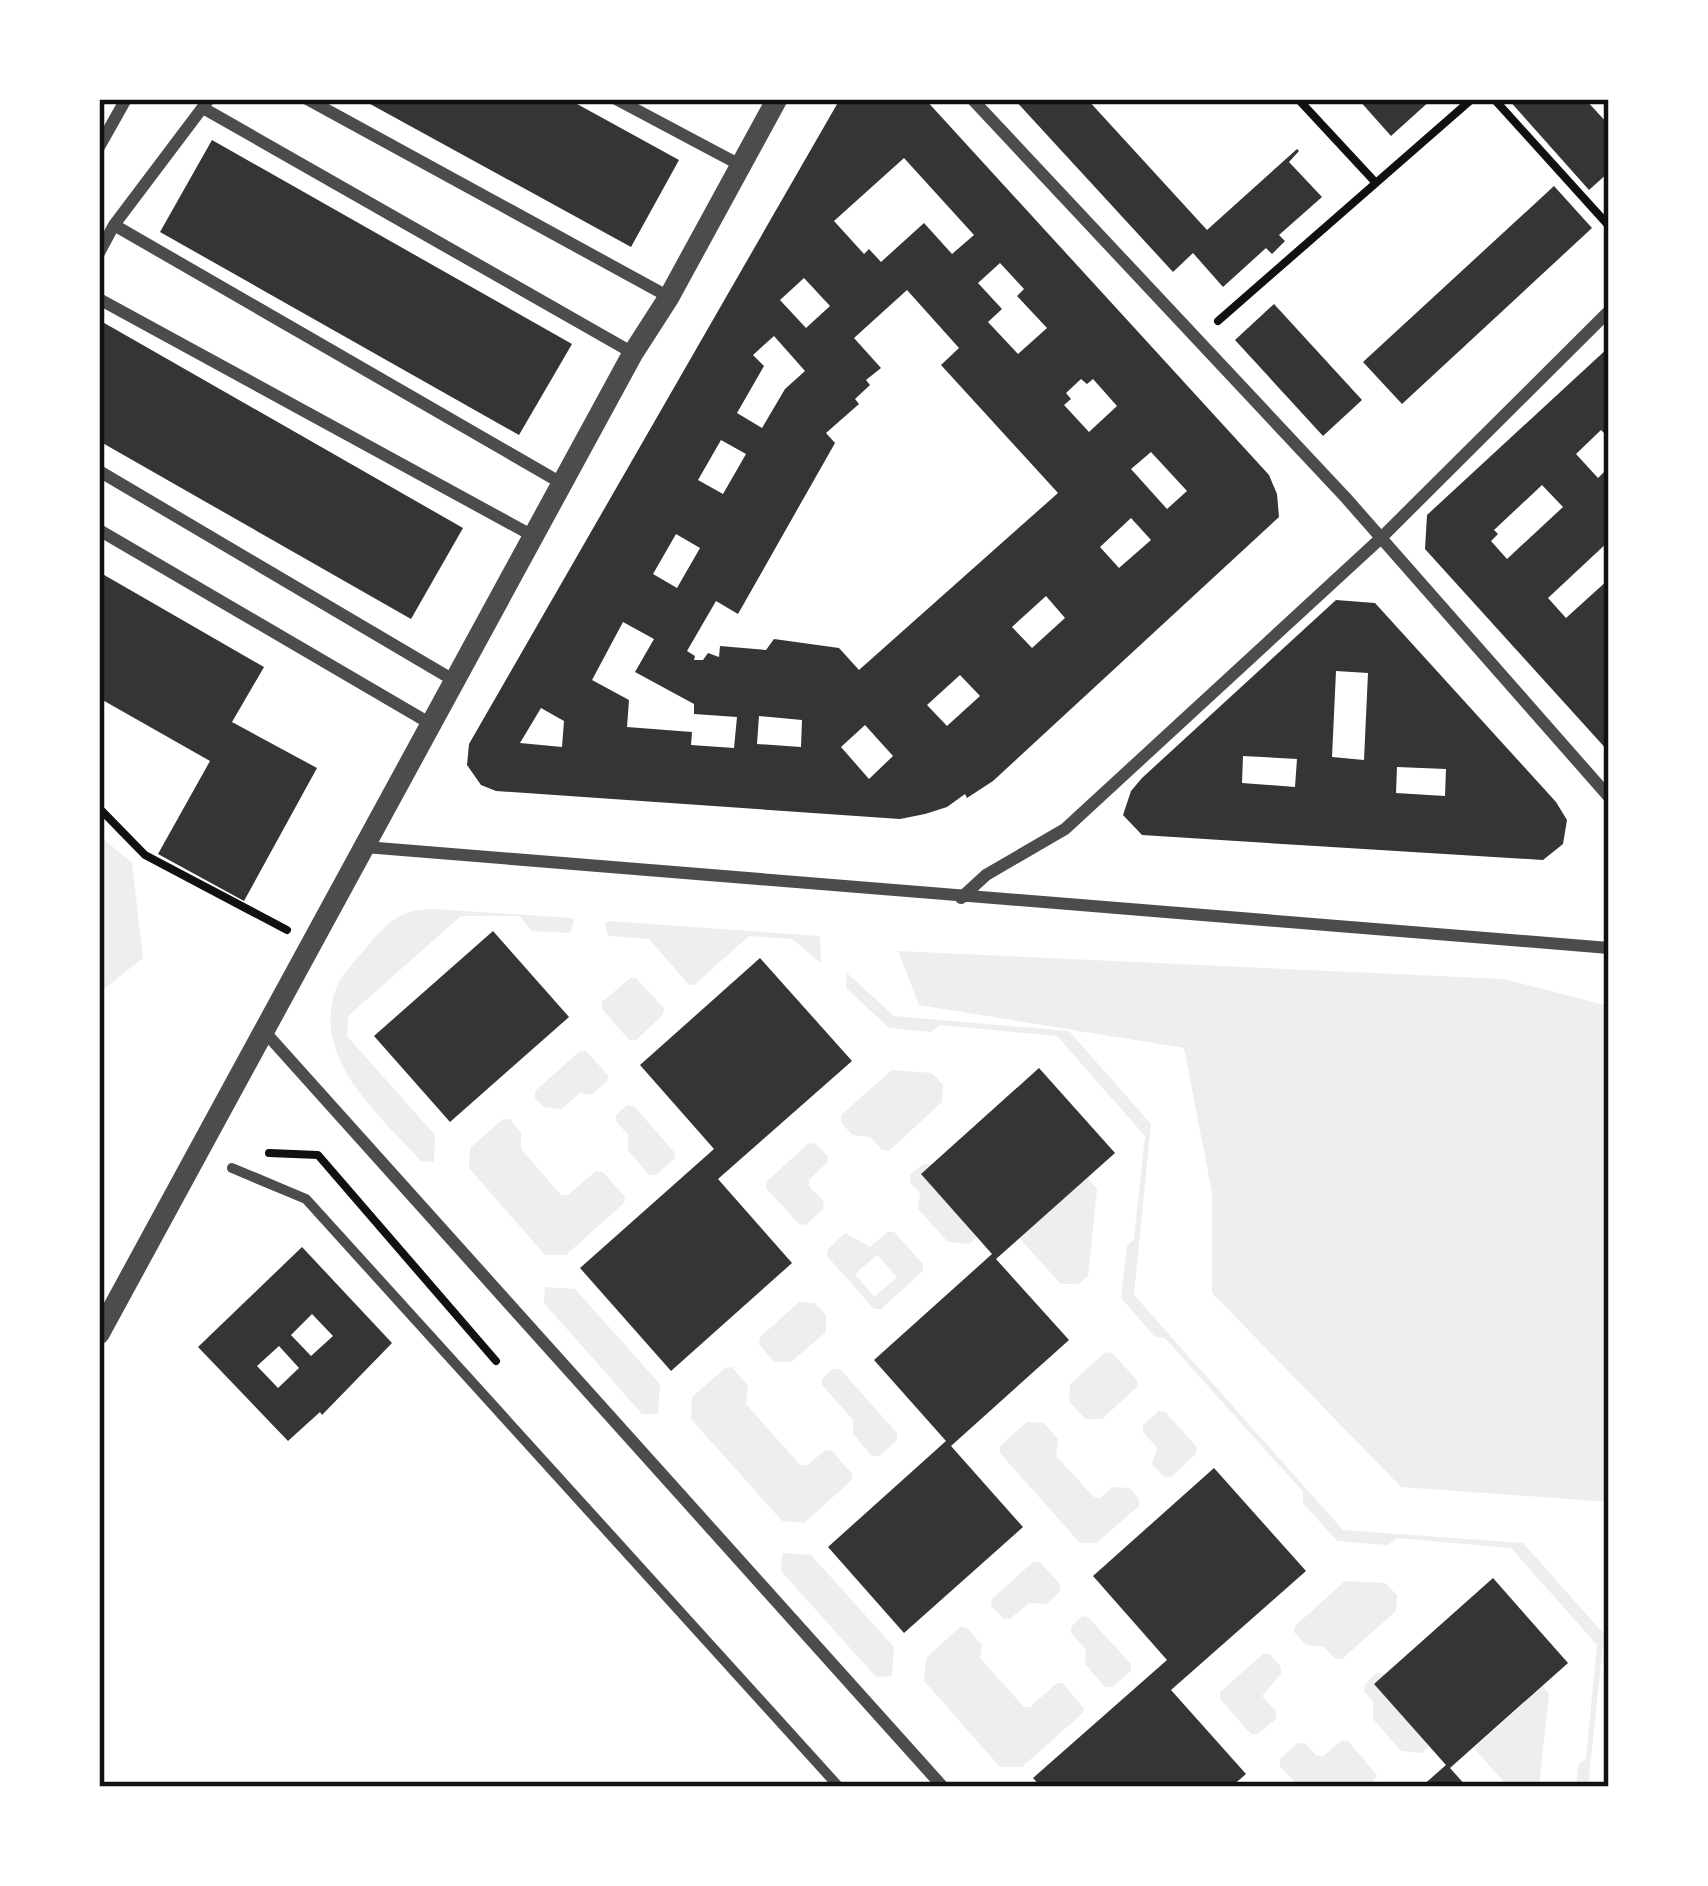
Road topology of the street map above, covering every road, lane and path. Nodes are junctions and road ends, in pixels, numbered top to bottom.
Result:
1 (126, 99) edge
2 (307, 99) edge
3 (616, 99) edge
4 (972, 99) edge
5 (1298, 99) edge
6 (1472, 99) edge
7 (1494, 99) edge
8 (771, 101) edge
9 (206, 104) edge
10 (99, 147) edge
11 (742, 166) junction
12 (1376, 183) junction
13 (114, 225) junction
14 (1609, 226) edge
15 (99, 253) edge
16 (669, 297) junction
17 (99, 299) edge
18 (1609, 311) edge
19 (1199, 338) junction
20 (633, 353) junction
21 (99, 471) edge
22 (563, 484) junction
23 (99, 530) edge
24 (536, 537) junction
25 (1381, 538) junction
26 (455, 681) junction
27 (431, 724) junction
28 (1609, 797) edge
29 (99, 808) edge
30 (365, 847) junction
31 (961, 898) junction
32 (313, 944) junction
33 (1609, 948) edge
34 (264, 1031) junction
35 (232, 1168) dead end
36 (99, 1334) edge
37 (838, 1787) edge
38 (943, 1787) edge

1 - 10 street
2 - 16 street
3 - 11 street
4 - 19 street
5 - 12 path
6 - 12 path
7 - 14 path
8 - 11 street
9 - 13 street
9 - 20 street
11 - 16 street
12 - 19 path
13 - 15 street
13 - 22 street
16 - 20 street
17 - 24 street
18 - 25 street
19 - 25 street
20 - 22 street
21 - 26 street
22 - 24 street
23 - 27 street
24 - 26 street
25 - 28 street
25 - 31 street
26 - 27 street
27 - 30 street
29 - 32 path
30 - 31 street
30 - 32 street
31 - 33 street
32 - 34 street
34 - 36 street
34 - 38 street
35 - 37 street

